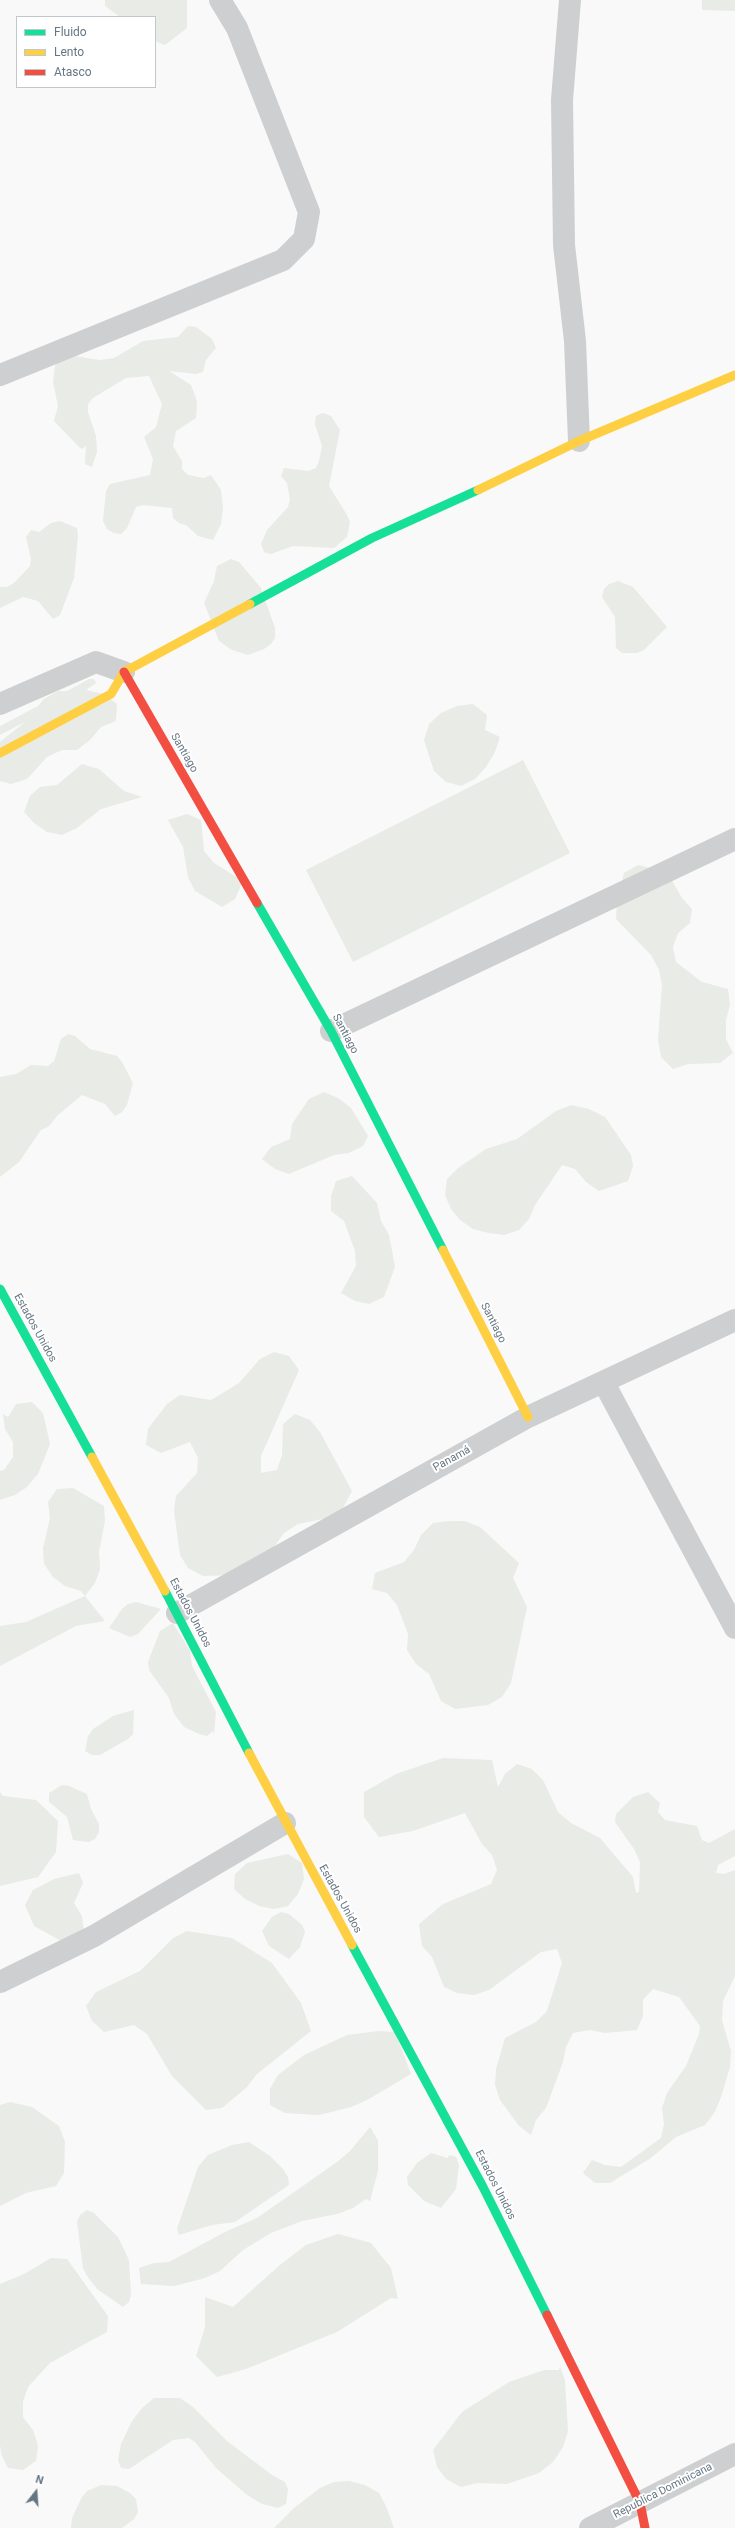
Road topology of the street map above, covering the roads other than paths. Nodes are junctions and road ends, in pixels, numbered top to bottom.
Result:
1 (220, 0) edge
2 (570, 0) edge
3 (0, 375) edge
4 (735, 375) edge
5 (579, 441) junction
6 (124, 672) junction
7 (0, 704) edge
8 (0, 753) edge
9 (735, 839) edge
10 (331, 1031) junction
11 (0, 1289) edge
12 (735, 1320) edge
13 (604, 1383) junction
14 (528, 1417) junction
15 (177, 1613) junction
16 (735, 1628) edge
17 (285, 1823) junction
18 (0, 1982) edge
19 (735, 2454) edge
20 (640, 2503) junction
21 (590, 2528) edge
22 (645, 2528) edge

1 - 3 street
2 - 5 street
4 - 5 street
5 - 6 street
6 - 7 street
6 - 8 street
6 - 10 street, Santiago
9 - 10 street
10 - 14 street, Santiago
11 - 15 street, Estados Unidos
12 - 13 street, Panamá
13 - 14 street, Panamá
13 - 16 street
14 - 15 street, Panamá
15 - 17 street, Estados Unidos
17 - 18 street
17 - 20 street, Estados Unidos
19 - 20 street, Republica Dominicana
20 - 21 street, Republica Dominicana
20 - 22 street, Estados Unidos

